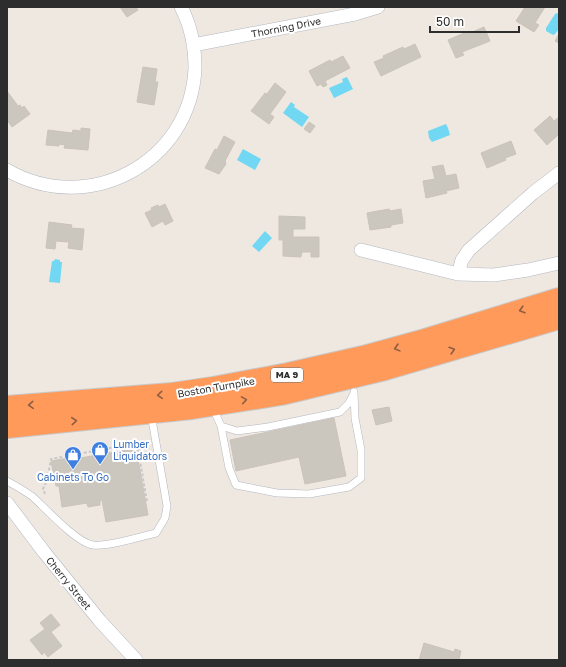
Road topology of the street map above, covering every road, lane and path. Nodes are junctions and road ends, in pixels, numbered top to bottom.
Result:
1 (181, 7) edge
2 (378, 7) edge
3 (193, 44) junction
4 (7, 170) edge
5 (559, 173) edge
6 (360, 250) dead end
7 (559, 263) edge
8 (458, 274) junction
9 (559, 299) edge
10 (559, 318) edge
11 (354, 384) junction
12 (212, 406) junction
13 (7, 407) edge
14 (151, 413) junction
15 (221, 426) junction
16 (7, 427) edge
17 (124, 445) junction
18 (125, 450) dead end
19 (7, 481) edge
20 (147, 502) dead end
21 (7, 503) edge
22 (49, 512) junction
23 (136, 660) edge

1 - 3 street
2 - 3 street, Thorning Drive
3 - 4 street
5 - 8 street
6 - 8 street
7 - 8 street
9 -> 13 highway, Boston Turnpike / MA 9
11 -> 10 highway, Boston Turnpike / MA 9
12 -> 11 highway, Boston Turnpike / MA 9
11 - 15 lane
11 - 15 lane
12 - 14 highway, Boston Turnpike / MA 9
12 - 15 lane
16 -> 14 highway, Boston Turnpike / MA 9
14 - 22 lane
17 - 18 path
17 - 20 path
17 - 22 path
19 - 22 lane
21 - 23 street, Cherry Street

